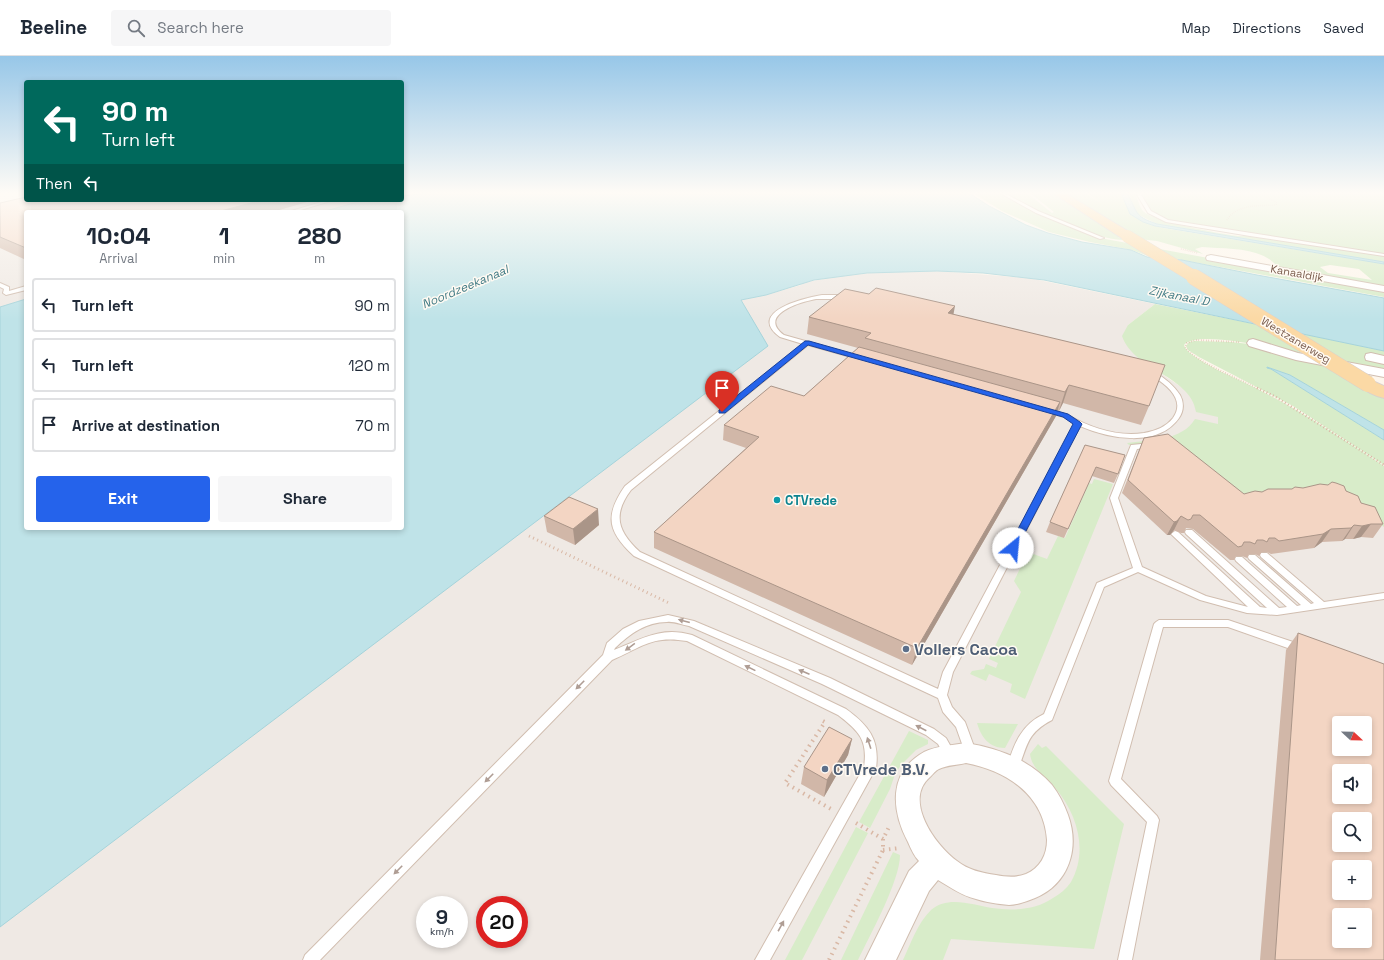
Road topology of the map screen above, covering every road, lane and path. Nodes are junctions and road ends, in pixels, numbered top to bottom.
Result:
1 (1095, 235) edge
2 (1126, 235) edge
3 (1251, 235) edge
4 (1102, 238) dead end
5 (1384, 255) edge
6 (1210, 258) dead end
7 (0, 285) edge
8 (24, 288) edge
9 (1384, 289) edge
10 (6, 293) junction
11 (0, 295) edge
12 (807, 343) junction
13 (1253, 344) joint
14 (1371, 357) dead end
15 (1384, 360) edge
16 (1384, 373) edge
17 (1384, 393) edge
18 (1078, 424) junction
19 (1156, 445) edge
20 (1384, 465) edge
21 (1189, 532) edge
22 (1175, 534) edge
23 (529, 536) dead end
24 (1264, 555) dead end
25 (1252, 557) dead end
26 (1239, 559) edge
27 (1138, 569) junction
28 (1384, 596) edge
29 (672, 605) dead end
30 (1322, 605) junction
31 (1309, 607) junction
32 (1295, 609) junction
33 (1258, 611) junction
34 (1277, 612) junction
35 (1310, 652) edge
36 (608, 657) junction
37 (942, 696) junction
38 (818, 718) dead end
39 (960, 754) junction
40 (1012, 768) junction
41 (843, 816) junction
42 (883, 839) dead end
43 (883, 850) dead end
44 (936, 861) junction
45 (310, 960) edge
46 (762, 960) edge
47 (829, 960) edge
48 (880, 960) edge
49 (1125, 960) edge

1 - 4 lane
2 - 17 main road, Westzanerweg, bridge
3 - 5 lane
6 - 9 street, Kanaaldijk
7 - 10 lane
8 - 10 lane
10 - 11 lane
12 - 18 lane
12 - 18 lane
12 - 37 lane
13 - 16 street
13 - 20 path
14 - 15 street
18 - 37 lane
19 - 27 lane
21 - 34 lane
22 - 33 lane
23 - 29 path
24 - 30 lane
25 - 31 lane
26 - 32 lane
27 - 33 lane
27 - 40 lane
28 - 30 lane
30 - 31 lane
31 - 32 lane
32 - 34 lane
33 - 34 lane
35 - 49 lane
39 -> 36 lane
41 -> 36 lane
36 -> 45 lane
37 - 39 lane
38 - 41 path
39 - 40 street
39 - 44 street
40 - 44 street
41 - 42 path
46 -> 41 lane
43 - 47 path
44 - 48 street

